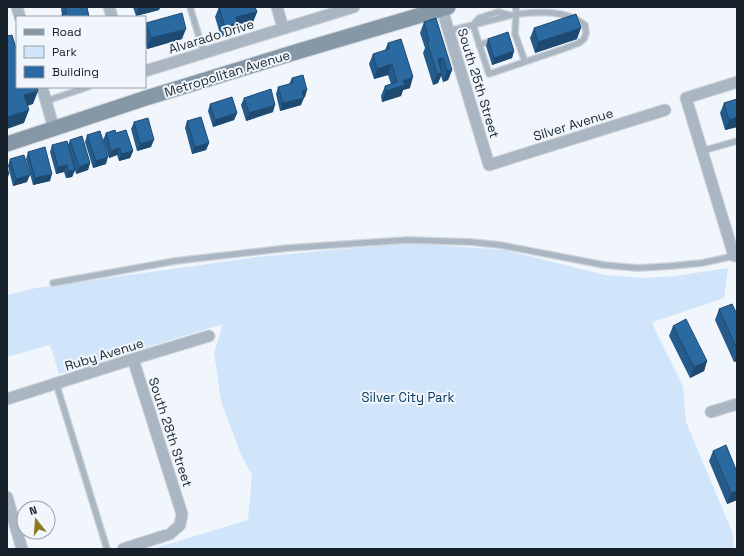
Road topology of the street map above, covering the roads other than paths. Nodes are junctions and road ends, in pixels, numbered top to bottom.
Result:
1 (190, 7) edge
2 (277, 7) edge
3 (354, 7) edge
4 (516, 7) edge
5 (445, 8) edge
6 (513, 14) junction
7 (473, 25) junction
8 (283, 28) junction
9 (449, 31) junction
10 (515, 34) junction
11 (508, 36) edge
12 (501, 38) edge
13 (479, 44) junction
14 (204, 53) junction
15 (525, 62) junction
16 (146, 71) edge
17 (737, 82) edge
18 (42, 88) edge
19 (85, 88) edge
20 (46, 101) junction
21 (665, 110) dead end
22 (54, 129) junction
23 (737, 141) edge
24 (7, 144) edge
25 (702, 151) junction
26 (489, 165) joint
27 (735, 255) edge
28 (53, 283) dead end
29 (209, 336) dead end
30 (133, 358) junction
31 (56, 383) junction
32 (7, 399) edge
33 (737, 404) edge
34 (711, 412) dead end
35 (7, 497) edge
36 (22, 549) edge
37 (107, 549) edge
38 (123, 549) edge

1 - 14 lane
2 - 8 street
3 - 8 street, Alvarado Drive
4 - 6 lane
5 - 9 street, South 25th Street
5 - 22 main road, Metropolitan Avenue
6 - 7 lane
6 - 10 lane
6 - 15 lane
7 - 9 lane
7 - 13 lane
8 - 14 street, Alvarado Drive
9 - 26 street, South 25th Street
10 - 11 lane
10 - 15 lane
12 - 13 lane
13 - 15 lane
14 - 16 street, Alvarado Drive
17 - 25 street
18 - 20 street
19 - 20 lane
20 - 22 street
21 - 26 street, Silver Avenue
22 - 24 main road, Metropolitan Avenue
23 - 25 lane
25 - 27 street
27 - 28 lane
29 - 30 street, Ruby Avenue
30 - 31 street, Ruby Avenue
30 - 38 street, South 28th Street
31 - 32 street, Ruby Avenue
31 - 37 lane
33 - 34 street
35 - 36 street

